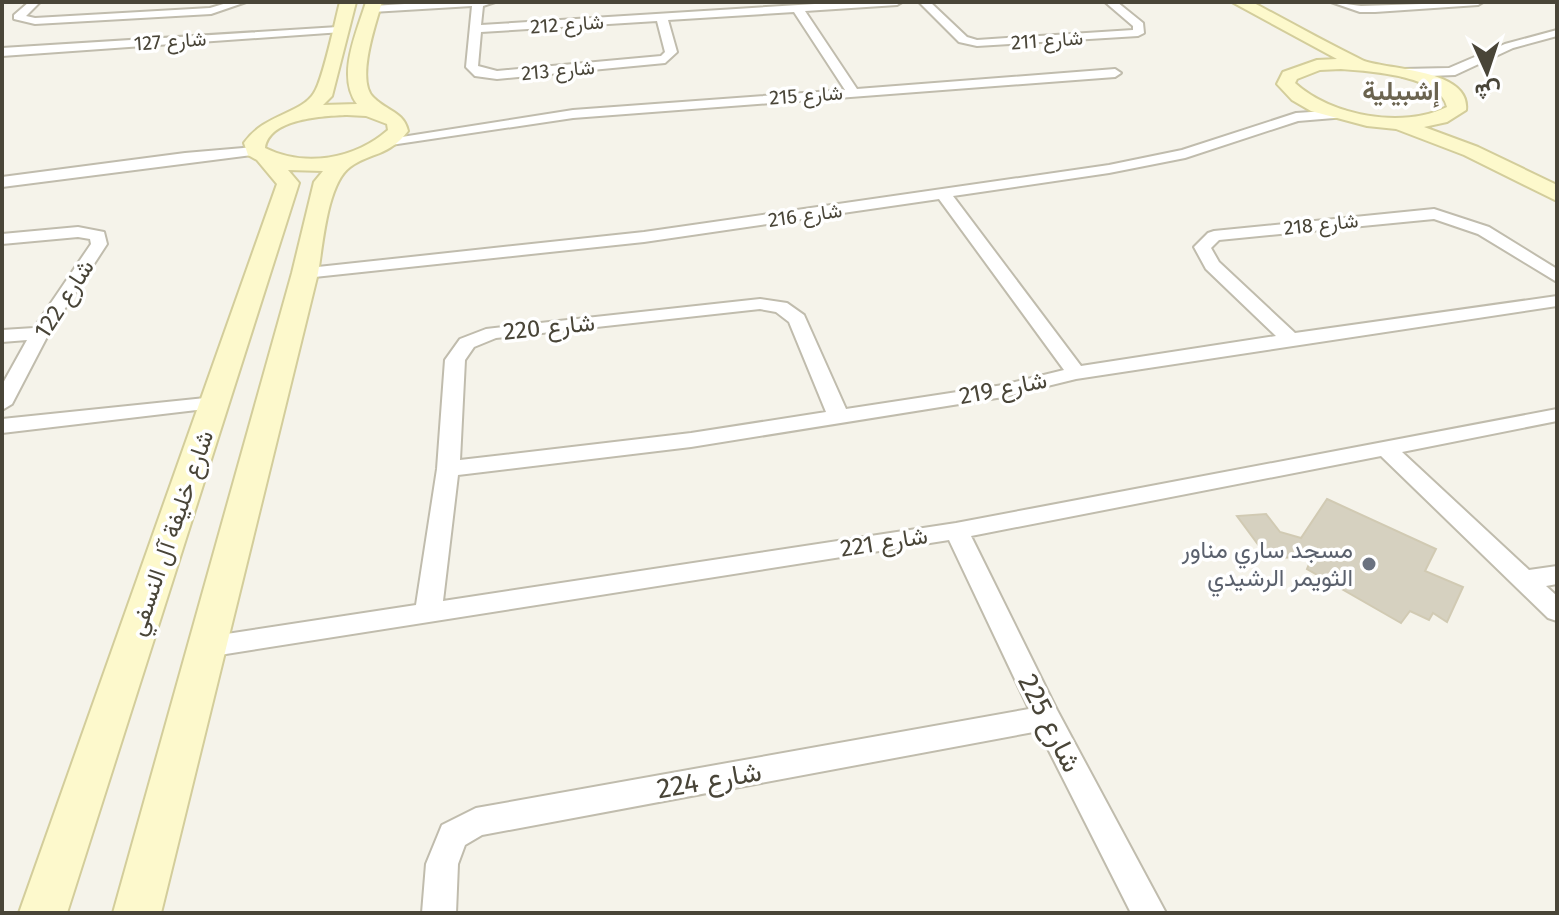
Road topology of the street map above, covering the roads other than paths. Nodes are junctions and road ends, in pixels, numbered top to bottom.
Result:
1 (35, 2) edge
2 (241, 2) edge
3 (348, 2) edge
4 (491, 2) edge
5 (897, 2) edge
6 (924, 2) edge
7 (1110, 2) edge
8 (1216, 2) edge
9 (1240, 2) edge
10 (1336, 2) edge
11 (1478, 2) edge
12 (478, 3) edge
13 (373, 6) edge
14 (798, 9) junction
15 (662, 18) junction
16 (475, 29) junction
17 (338, 30) junction
18 (1557, 33) edge
19 (2, 52) edge
20 (1368, 66) junction
21 (1299, 69) junction
22 (1115, 73) dead end
23 (1448, 81) junction
24 (853, 92) junction
25 (1293, 93) junction
26 (1341, 114) junction
27 (1449, 115) junction
28 (297, 116) junction
29 (1296, 117) junction
30 (403, 120) junction
31 (1370, 120) junction
32 (498, 124) junction
33 (389, 143) junction
34 (260, 148) junction
35 (345, 160) junction
36 (1557, 175) edge
37 (2, 182) edge
38 (943, 194) junction
39 (1557, 194) edge
40 (2, 239) edge
41 (305, 273) junction
42 (1557, 277) edge
43 (1557, 301) edge
44 (40, 333) junction
45 (2, 336) edge
46 (1291, 339) junction
47 (1076, 373) junction
48 (215, 403) junction
49 (2, 404) edge
50 (1557, 415) edge
51 (838, 416) junction
52 (2, 426) edge
53 (1384, 447) junction
54 (448, 469) junction
55 (956, 531) junction
56 (1557, 575) edge
57 (1524, 580) junction
58 (1557, 611) edge
59 (428, 613) junction
60 (207, 647) junction
61 (1047, 718) junction
62 (43, 913) edge
63 (137, 913) edge
64 (439, 913) edge
65 (1149, 913) edge

1 - 2 street
3 - 17 street
4 - 12 street
5 - 14 street, شارع 212
6 - 7 street, شارع 211
8 - 21 street
9 - 20 street
10 - 11 street
12 - 13 street
12 - 16 street, شارع 213
13 - 30 street
14 - 15 street, شارع 212
14 - 24 street
15 - 16 street, شارع 212
15 - 16 street, شارع 213
17 - 19 street, شارع 127
17 - 28 street
18 - 23 street
20 - 21 street
20 - 23 street
21 - 25 street
22 - 24 street, شارع 215
23 - 27 street
24 - 32 street, شارع 215
25 - 26 street
25 - 29 street
26 - 29 street, شارع 216
26 - 31 street
27 - 31 street
27 - 36 street
28 - 30 street
28 - 34 street
29 - 38 street, شارع 216
30 - 32 street, شارع 215
30 - 33 street
31 - 39 street
32 - 33 street, شارع 215
33 - 35 street
34 - 35 street
34 - 37 street
34 - 48 street, شارع خليفة آل النسفي
35 - 41 street
38 - 41 street, شارع 216
38 - 47 street
40 - 44 street, شارع 122
41 - 60 street
42 - 46 street, شارع 218
43 - 46 street, شارع 219
44 - 45 street
44 - 49 street, شارع 122
46 - 47 street, شارع 219
47 - 51 street, شارع 219
48 - 52 street
48 - 62 street, شارع خليفة آل النسفي
50 - 53 street, شارع 221
51 - 54 street, شارع 219
51 - 54 street, شارع 220
53 - 55 street, شارع 221
53 - 57 street
54 - 59 street, شارع 220
55 - 59 street, شارع 221
55 - 61 street, شارع 225
56 - 57 street
57 - 58 street
59 - 60 street, شارع 221
60 - 63 street
61 - 64 street, شارع 224
61 - 65 street, شارع 225

